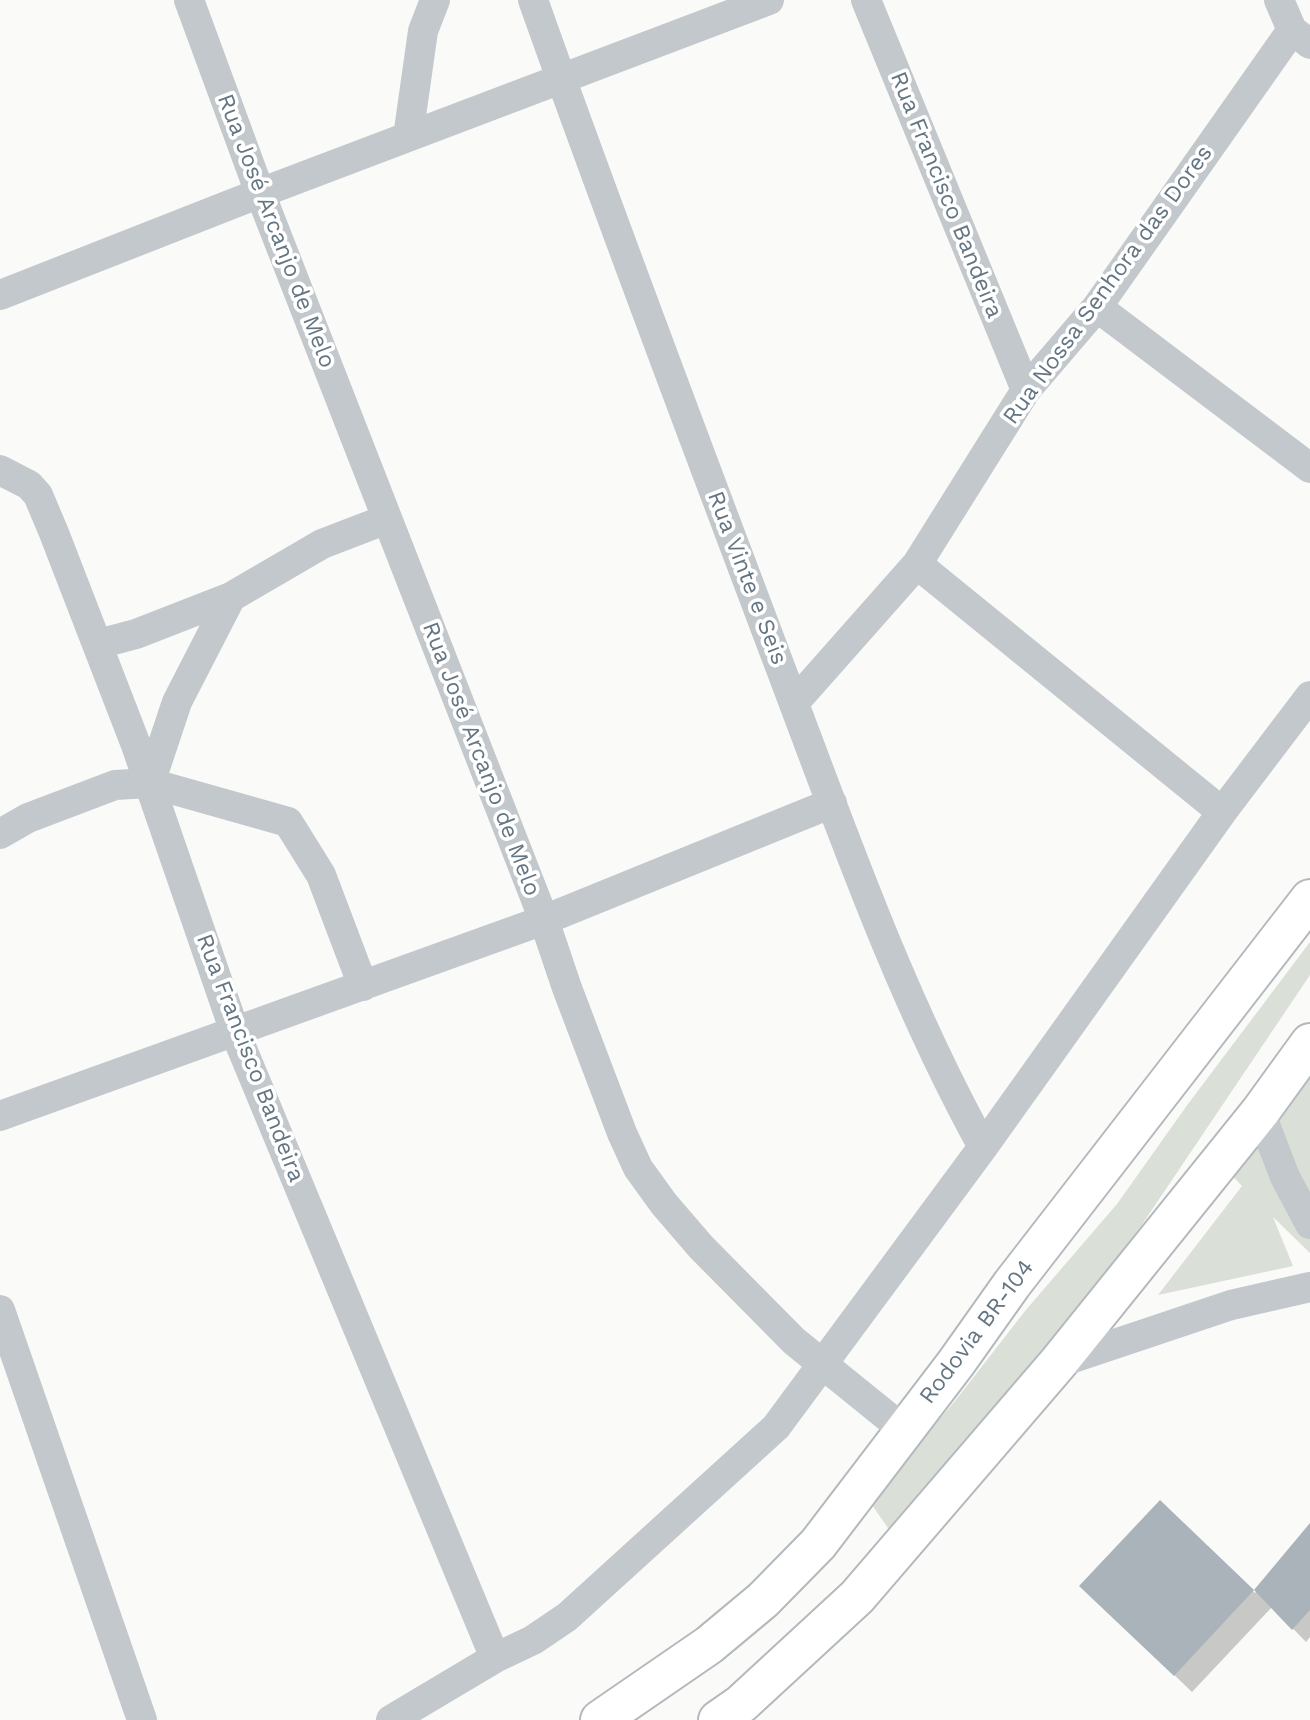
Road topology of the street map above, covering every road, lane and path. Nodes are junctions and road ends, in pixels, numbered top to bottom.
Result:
1 (189, 0) edge
2 (435, 0) edge
3 (533, 0) edge
4 (769, 0) edge
5 (866, 0) edge
6 (1279, 0) edge
7 (1301, 37) edge
8 (561, 79) junction
9 (408, 137) junction
10 (260, 193) junction
11 (0, 295) edge
12 (1097, 307) junction
13 (1026, 390) junction
14 (1310, 468) edge
15 (0, 470) edge
16 (387, 519) junction
17 (917, 564) junction
18 (231, 597) junction
19 (97, 644) junction
20 (1310, 696) edge
21 (794, 703) junction
22 (150, 783) junction
23 (832, 803) junction
24 (1222, 812) junction
25 (0, 834) edge
26 (1310, 899) edge
27 (544, 920) junction
28 (363, 986) junction
29 (235, 1032) junction
30 (1310, 1043) edge
31 (1259, 1112) junction
32 (0, 1116) edge
33 (983, 1147) junction
34 (1310, 1224) edge
35 (1310, 1286) edge
36 (0, 1310) edge
37 (1058, 1363) junction
38 (822, 1366) junction
39 (904, 1430) junction
40 (495, 1658) junction
41 (142, 1720) edge
42 (391, 1720) edge
43 (600, 1720) edge
44 (718, 1720) edge

1 - 10 street, Rua José Arcanjo de Melo
2 - 9 street
3 - 8 street, Rua Vinte e Seis
4 - 8 street
5 - 13 street, Rua Francisco Bandeira
6 - 7 street
7 - 12 street, Rua Nossa Senhora das Dores
8 - 9 street
8 - 21 street, Rua Vinte e Seis
9 - 10 street
10 - 11 street
10 - 16 street, Rua José Arcanjo de Melo
12 - 13 street, Rua Nossa Senhora das Dores
12 - 14 street
13 - 17 street, Rua Nossa Senhora das Dores
15 - 19 street, Rua Francisco Bandeira
16 - 18 street
16 - 27 street, Rua José Arcanjo de Melo
17 - 21 street, Rua Nossa Senhora das Dores
17 - 24 street
18 - 19 street
18 - 22 street
19 - 22 street, Rua Francisco Bandeira
20 - 24 street
21 - 23 street, Rua Vinte e Seis
22 - 25 street
22 - 28 street
22 - 29 street, Rua Francisco Bandeira
23 - 27 street
23 - 33 street, Rua Vinte e Seis
24 - 33 street
26 - 39 highway, Rodovia BR-104
27 - 28 street
27 - 38 street, Rua José Arcanjo de Melo
28 - 29 street
29 - 32 street
29 - 40 street, Rua Francisco Bandeira
30 - 31 highway
31 - 34 street
31 - 37 highway
33 - 38 street
35 - 37 street
36 - 41 street
37 - 44 highway
38 - 39 street, Rua José Arcanjo de Melo
38 - 40 street
39 - 43 highway, Rodovia BR-104
40 - 42 street

